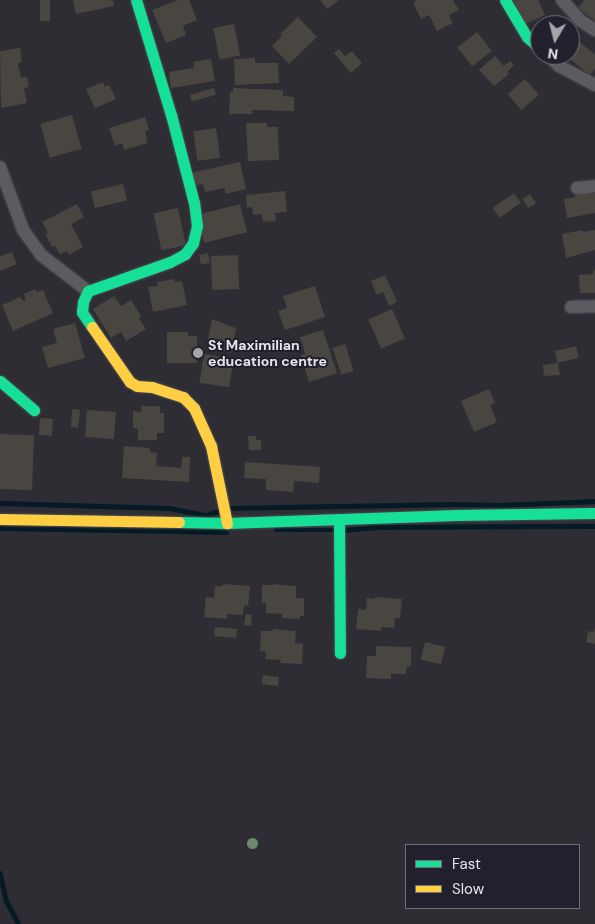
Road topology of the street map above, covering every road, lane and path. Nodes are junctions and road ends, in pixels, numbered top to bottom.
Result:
1 (136, 0) edge
2 (505, 0) edge
3 (562, 0) edge
4 (595, 30) edge
5 (530, 40) edge
6 (558, 65) edge
7 (595, 85) edge
8 (0, 167) edge
9 (595, 186) edge
10 (577, 188) dead end
11 (88, 291) junction
12 (595, 306) edge
13 (571, 307) dead end
14 (0, 382) edge
15 (34, 410) dead end
16 (595, 512) edge
17 (0, 519) edge
18 (339, 519) junction
19 (227, 523) junction
20 (340, 653) dead end

1 - 11 street
2 - 5 street
3 - 4 street
6 - 7 street
8 - 11 street
9 - 10 street
11 - 19 street
12 - 13 street
14 - 15 street
16 - 18 street
17 - 19 street
18 - 19 street
18 - 20 street

